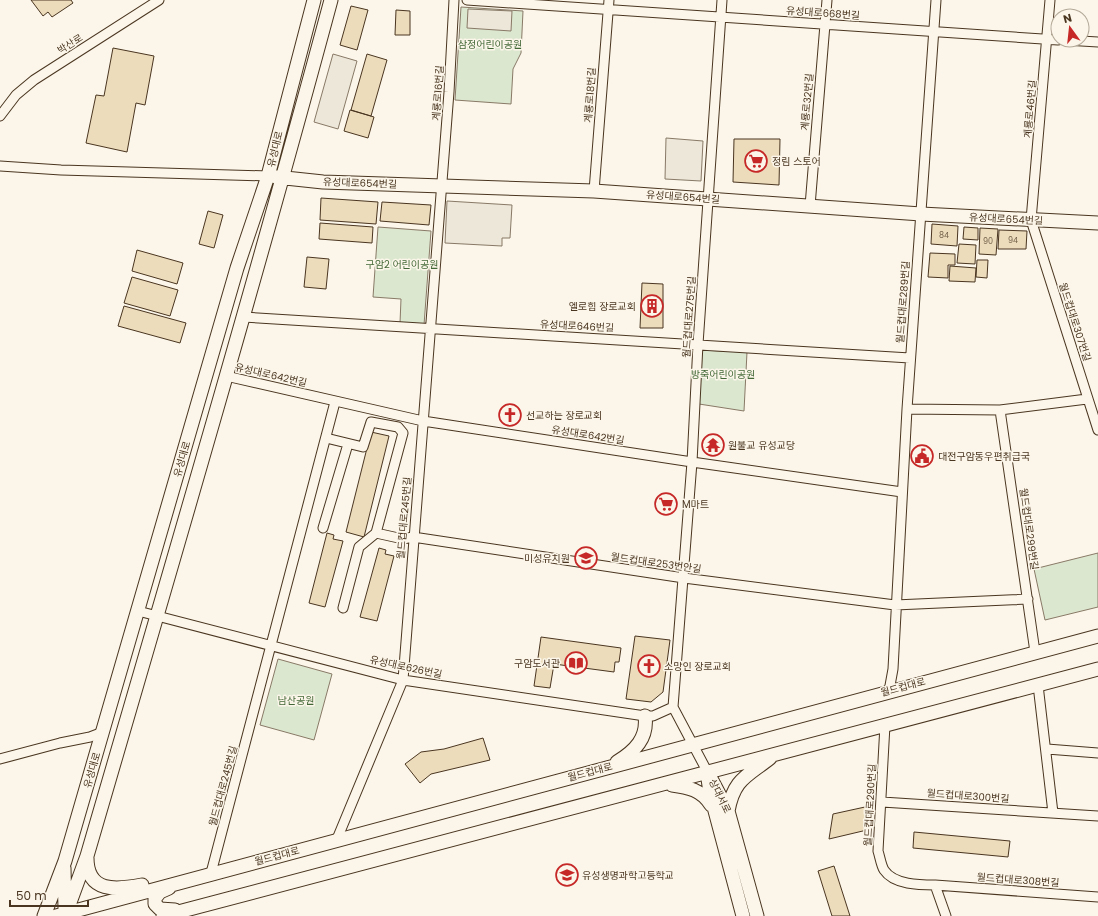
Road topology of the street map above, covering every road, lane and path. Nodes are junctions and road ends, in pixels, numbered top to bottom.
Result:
1 (159, 0) edge
2 (314, 0) edge
3 (331, 0) edge
4 (454, 0) edge
5 (467, 0) edge
6 (722, 0) edge
7 (827, 0) edge
8 (936, 0) edge
9 (1050, 0) edge
10 (608, 5) edge
11 (721, 17) junction
12 (825, 24) junction
13 (934, 31) junction
14 (1047, 39) junction
15 (1050, 39) edge
16 (0, 116) edge
17 (0, 166) edge
18 (268, 176) junction
19 (284, 178) junction
20 (442, 187) junction
21 (594, 191) junction
22 (708, 198) junction
23 (810, 206) junction
24 (921, 214) junction
25 (1031, 220) junction
26 (1098, 223) edge
27 (243, 317) junction
28 (430, 329) junction
29 (698, 344) junction
30 (910, 358) junction
31 (226, 376) junction
32 (1087, 399) junction
33 (335, 402) junction
34 (907, 409) junction
35 (1000, 410) junction
36 (423, 421) junction
37 (1098, 430) edge
38 (326, 438) junction
39 (348, 444) junction
40 (692, 462) junction
41 (902, 492) junction
42 (323, 528) dead end
43 (376, 533) junction
44 (413, 537) junction
45 (684, 578) junction
46 (1028, 599) junction
47 (895, 605) junction
48 (343, 608) dead end
49 (138, 611) junction
50 (156, 616) junction
51 (1098, 636) edge
52 (271, 646) junction
53 (1035, 652) junction
54 (1098, 669) edge
55 (402, 680) junction
56 (1038, 685) junction
57 (889, 691) junction
58 (674, 707) junction
59 (645, 716) junction
60 (886, 725) junction
61 (103, 732) junction
62 (693, 745) junction
63 (1047, 750) junction
64 (1098, 753) edge
65 (774, 755) junction
66 (0, 759) edge
67 (608, 767) junction
68 (708, 773) junction
69 (667, 784) junction
70 (882, 802) junction
71 (722, 811) junction
72 (1053, 812) junction
73 (1098, 816) edge
74 (337, 839) junction
75 (87, 856) junction
76 (64, 864) junction
77 (211, 874) junction
78 (191, 879) junction
79 (936, 885) junction
80 (1098, 897) edge
81 (190, 909) junction
82 (64, 915) edge
83 (44, 916) edge
84 (163, 916) edge
85 (171, 916) edge
86 (743, 916) edge
87 (757, 916) edge
88 (946, 916) edge

1 - 16 street, 박산로
2 - 18 street, 유성대로
3 - 19 street, 유성대로
4 - 20 street, 계룡로16번길
5 - 10 street, 유성대로668번길
6 - 11 street, 월드컵대로275번길
7 - 12 street, 계룡로32번길
8 - 13 street, 월드컵대로289번길
9 - 14 street, 계룡로46번길
10 - 11 street, 유성대로668번길
10 - 21 street, 계룡로18번길
11 - 12 street, 유성대로668번길
11 - 22 street, 월드컵대로275번길
12 - 13 street, 유성대로668번길
12 - 23 street, 계룡로32번길
13 - 14 street, 유성대로668번길
13 - 24 street, 월드컵대로289번길
14 - 15 street, 유성대로668번길
14 - 25 street, 계룡로46번길
17 - 18 street
18 - 19 street, 유성대로654번길
18 - 49 street, 유성대로
19 - 20 street, 유성대로654번길
19 - 27 street, 유성대로
20 - 21 street, 유성대로654번길
20 - 28 street, 월드컵대로245번길
21 - 22 street, 유성대로654번길
22 - 23 street, 유성대로654번길
22 - 29 street, 월드컵대로275번길
23 - 24 street, 유성대로654번길
24 - 25 street, 유성대로654번길
24 - 30 street, 월드컵대로289번길
25 - 26 street, 유성대로654번길
25 - 32 street, 월드컵대로307번길
27 - 28 street, 유성대로646번길
27 - 31 street, 유성대로
28 - 29 street, 유성대로646번길
28 - 36 street, 월드컵대로245번길
29 - 30 street, 유성대로646번길
29 - 40 street, 월드컵대로275번길
30 - 34 street, 월드컵대로289번길
31 - 33 street, 유성대로642번길
31 - 50 street, 유성대로
32 - 35 street
32 - 37 street, 월드컵대로307번길
33 - 36 street, 유성대로642번길
33 - 38 street, 월드컵대로245번길
34 - 35 street
34 - 41 street, 월드컵대로289번길
35 - 46 street, 월드컵대로299번길
36 - 40 street, 유성대로642번길
36 - 44 street, 월드컵대로245번길
38 - 39 street
38 - 52 street, 월드컵대로245번길
39 - 42 street
39 - 43 street
40 - 41 street, 유성대로642번길
40 - 45 street, 월드컵대로275번길
41 - 47 street, 월드컵대로289번길
43 - 44 street, 월드컵대로253번안길
43 - 48 street
44 - 45 street, 월드컵대로253번안길
44 - 55 street, 월드컵대로245번길
45 - 47 street, 월드컵대로253번안길
45 - 58 street, 월드컵대로275번길
46 - 47 street
46 - 53 street, 월드컵대로299번길
47 - 57 street, 월드컵대로289번길
49 - 50 street, 유성대로626번길
49 - 61 street, 유성대로
50 - 52 street, 유성대로626번길
50 - 75 street, 유성대로
51 - 53 street, 월드컵대로
52 - 55 street, 유성대로626번길
52 - 77 street, 월드컵대로245번길
53 - 57 street, 월드컵대로
54 - 56 street
55 - 59 street, 유성대로626번길
55 - 74 street, 월드컵대로245번길
56 - 60 street
56 - 63 street
57 - 62 street, 월드컵대로
58 - 59 street, 유성대로626번길
58 - 62 street
59 - 67 street
60 - 65 street
60 - 70 street, 월드컵대로290번길
61 - 66 street
61 - 76 street, 유성대로
62 - 67 street, 월드컵대로
62 - 68 street
63 - 64 street
63 - 72 street
65 - 68 street
65 - 71 street
67 - 74 street, 월드컵대로
68 - 69 street
68 - 71 street, 상대서로
69 - 71 street
69 - 81 street
70 - 72 street, 월드컵대로300번길
70 - 79 street, 월드컵대로290번길
71 - 86 street, 상대서로
71 - 87 street, 상대서로
72 - 73 street, 월드컵대로300번길
74 - 77 street, 월드컵대로
75 - 78 street
75 - 82 street, 유성대로
76 - 82 street
76 - 83 street, 유성대로
77 - 78 street, 월드컵대로
78 - 81 street
78 - 82 street, 월드컵대로
79 - 80 street, 월드컵대로308번길
79 - 88 street
81 - 84 street
81 - 85 street

